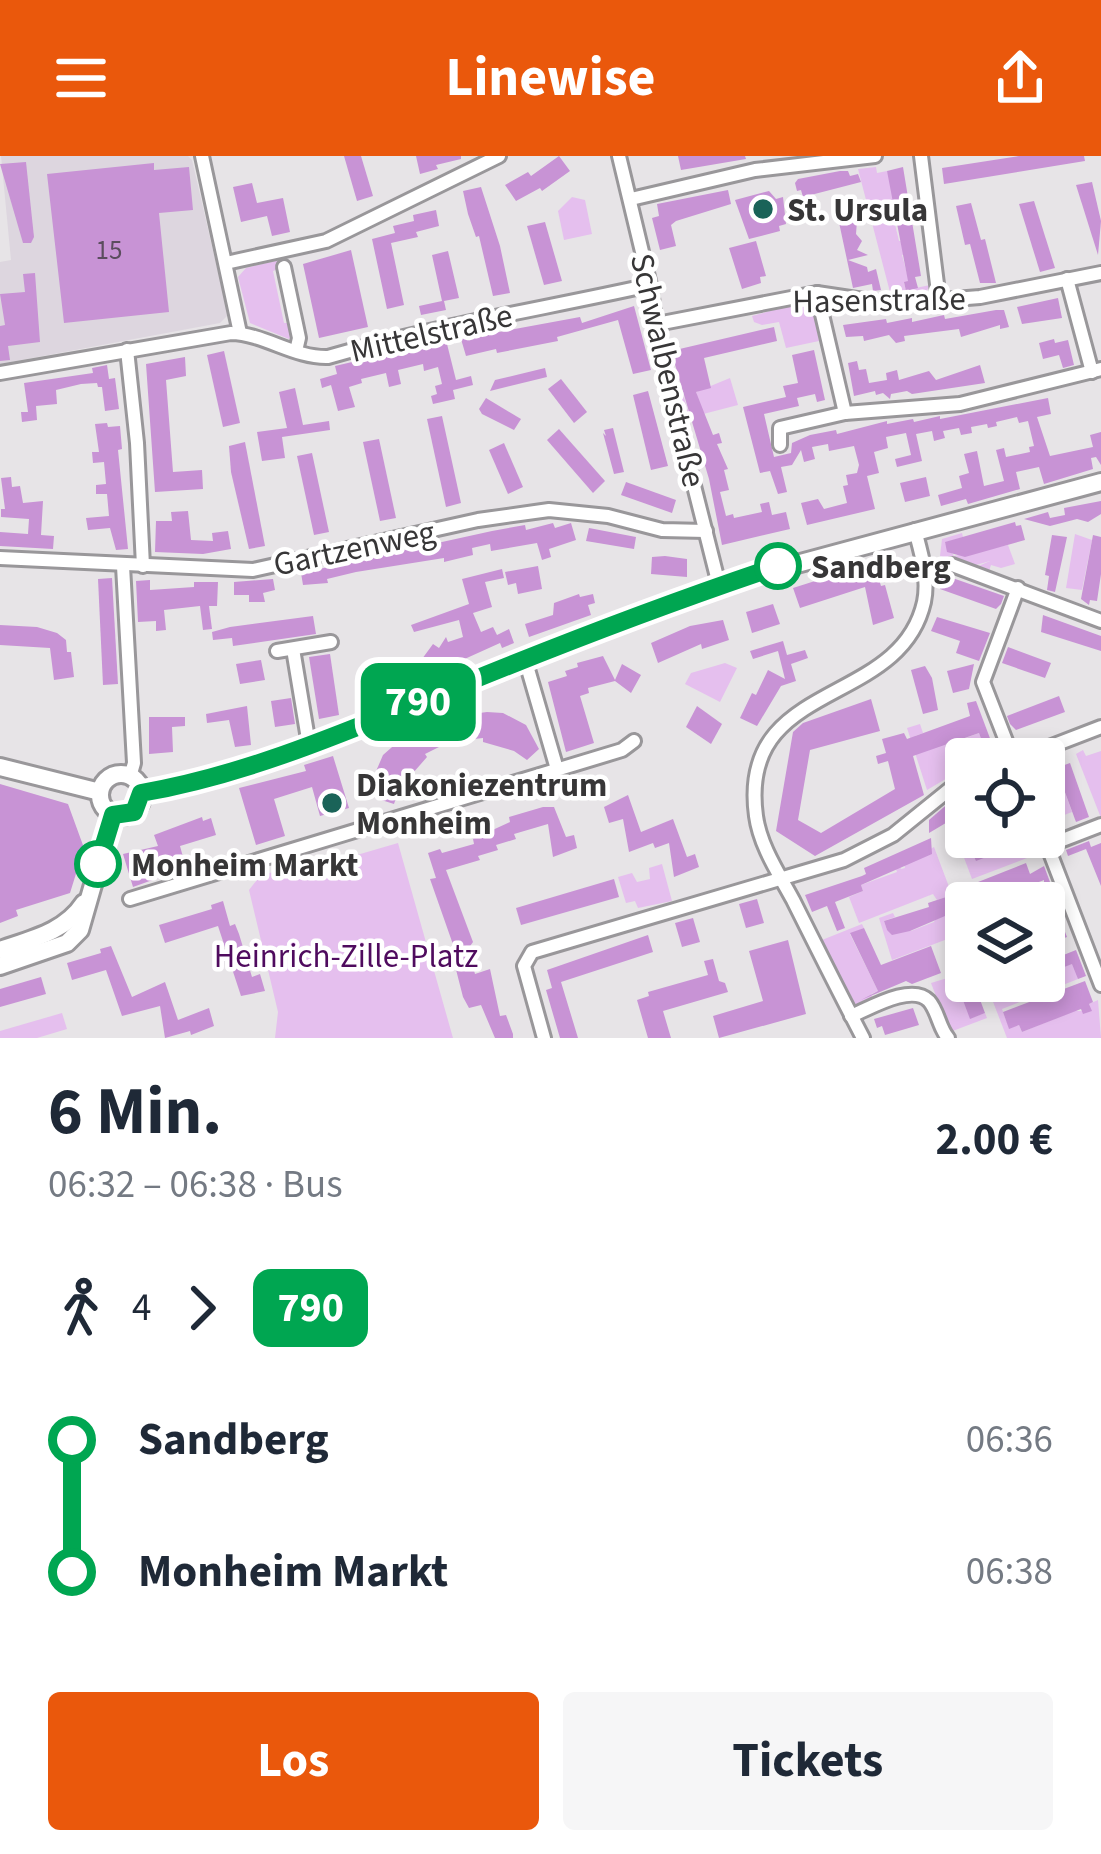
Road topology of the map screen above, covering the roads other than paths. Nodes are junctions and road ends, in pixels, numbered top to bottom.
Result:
1 (202, 156) edge
2 (499, 156) edge
3 (619, 156) edge
4 (875, 156) edge
5 (921, 156) edge
6 (753, 163) edge
7 (631, 200) junction
8 (283, 260) junction
9 (226, 263) junction
10 (1101, 273) edge
11 (1067, 279) junction
12 (650, 285) junction
13 (817, 293) junction
14 (939, 300) junction
15 (657, 324) junction
16 (240, 333) junction
17 (127, 350) junction
18 (296, 351) junction
19 (1097, 370) edge
20 (0, 373) edge
21 (844, 413) junction
22 (780, 445) dead end
23 (1101, 482) edge
24 (915, 530) junction
25 (706, 531) junction
26 (0, 559) edge
27 (952, 565) dead end
28 (124, 566) junction
29 (142, 566) junction
30 (719, 585) junction
31 (1018, 588) junction
32 (1101, 620) edge
33 (332, 642) dead end
34 (293, 649) junction
35 (277, 651) dead end
36 (525, 659) junction
37 (1101, 727) edge
38 (1007, 738) edge
39 (634, 741) dead end
40 (1065, 741) edge
41 (309, 745) junction
42 (0, 767) edge
43 (557, 770) junction
44 (136, 785) junction
45 (100, 792) junction
46 (945, 792) edge
47 (113, 815) junction
48 (1101, 825) edge
49 (1065, 836) edge
50 (1052, 858) edge
51 (782, 879) junction
52 (88, 897) junction
53 (130, 899) dead end
54 (0, 950) edge
55 (0, 966) edge
56 (1101, 985) edge
57 (851, 1016) junction
58 (544, 1038) edge
59 (863, 1038) edge
60 (947, 1038) edge

1 - 9 street
2 - 8 street
3 - 7 street, Schwalbenstraße
4 - 6 street
5 - 14 street
6 - 7 street
7 - 12 street, Schwalbenstraße
8 - 9 street
8 - 18 street
9 - 16 street
10 - 11 street, Hasenstraße
11 - 14 street, Hasenstraße
11 - 19 street
12 - 15 street, Schwalbenstraße
12 - 18 street, Mittelstraße
13 - 14 street, Hasenstraße
13 - 15 street, Hasenstraße
13 - 21 street
15 - 25 street, Schwalbenstraße
16 - 17 street, Mittelstraße
16 - 18 street, Mittelstraße
17 - 20 street, Mittelstraße
17 - 29 street
19 - 21 street
21 - 22 street
23 - 24 street
24 - 30 street
24 - 51 street
25 - 29 street, Gartzenweg
25 - 30 street, Schwalbenstraße
26 - 28 street, Gartzenweg
27 - 31 street
28 - 29 street, Gartzenweg
28 - 44 street
30 - 36 street
31 - 32 street
31 - 38 street
33 - 34 street
34 - 35 street
34 - 41 street
36 - 41 street
36 - 43 street
37 - 40 street
39 - 43 street
41 - 44 street
42 - 45 street
43 - 53 street
44 - 45 street
44 - 47 street
45 - 47 street
46 - 51 street
47 - 52 street
48 - 49 street
50 - 56 street
51 - 57 street
51 - 58 street
52 - 54 street
52 - 55 street
57 - 59 street
57 - 60 street

